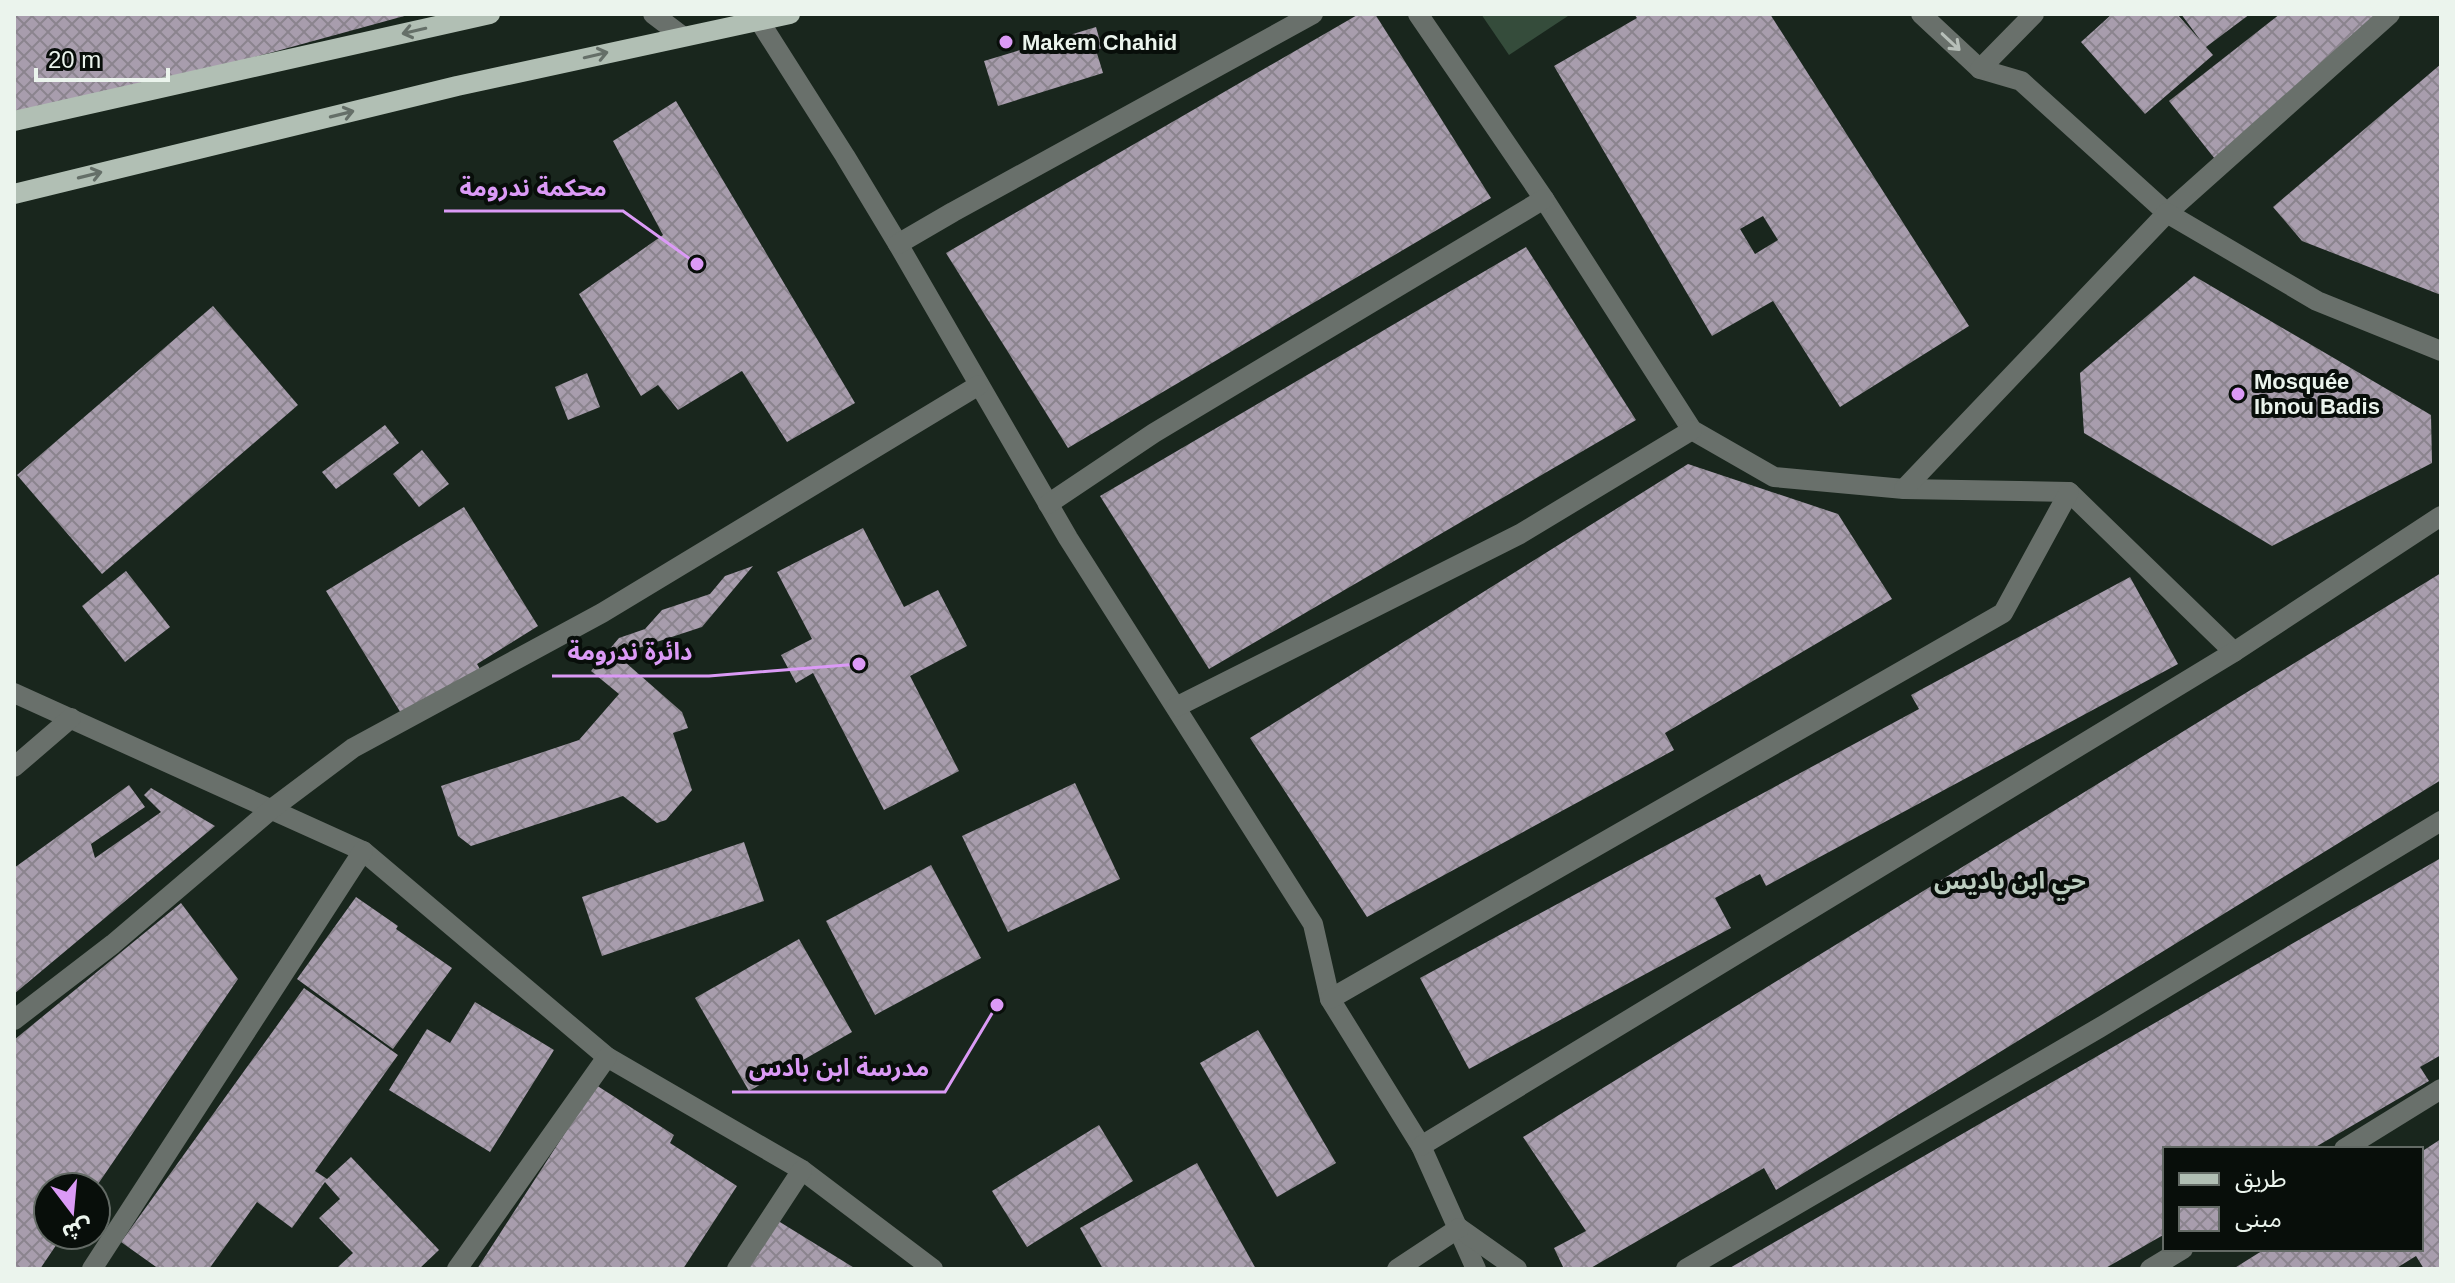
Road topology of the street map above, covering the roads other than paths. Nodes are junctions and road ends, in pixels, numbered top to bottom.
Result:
1 (490, 14) edge
2 (653, 14) edge
3 (790, 14) edge
4 (1313, 14) edge
5 (1418, 14) edge
6 (1921, 14) edge
7 (2034, 14) edge
8 (2390, 14) edge
9 (760, 22) junction
10 (682, 36) junction
11 (1980, 69) junction
12 (14, 121) edge
13 (14, 194) edge
14 (1544, 199) junction
15 (2167, 213) junction
16 (898, 244) junction
17 (2441, 351) edge
18 (979, 385) junction
19 (1692, 430) junction
20 (1904, 489) junction
21 (2069, 492) junction
22 (1048, 504) junction
23 (2441, 516) edge
24 (2234, 652) junction
25 (14, 693) edge
26 (1176, 707) junction
27 (71, 718) junction
28 (14, 767) edge
29 (273, 808) junction
30 (2441, 821) edge
31 (363, 851) junction
32 (1330, 999) junction
33 (14, 1020) edge
34 (607, 1057) junction
35 (2441, 1089) edge
36 (1421, 1146) junction
37 (2347, 1147) edge
38 (802, 1170) junction
39 (1459, 1228) junction
40 (2180, 1251) edge
41 (92, 1269) edge
42 (457, 1269) edge
43 (737, 1269) edge
44 (933, 1269) edge
45 (1397, 1269) edge
46 (1476, 1269) edge
47 (1517, 1269) edge
48 (1686, 1269) edge
49 (2150, 1269) edge

1 -> 12 main road
2 - 10 street
3 - 9 main road
4 - 16 street
5 - 14 street
6 -> 11 street
7 - 11 street
8 - 15 street
9 - 10 main road
9 - 16 street
13 -> 10 main road
11 - 15 street
14 - 19 street
14 - 22 street
15 - 17 street
15 - 20 street
16 - 18 street
18 - 22 street
18 - 29 street
19 - 20 street
19 - 26 street
20 - 21 street
21 - 24 street
21 - 32 street
22 - 26 street
23 - 24 street
24 - 36 street
25 - 27 street
26 - 32 street
27 - 28 street
27 - 29 street
29 - 31 street
29 - 33 street
30 - 48 street
31 - 34 street
31 - 41 street
32 - 36 street
34 - 38 street
34 - 42 street
35 - 37 street
36 - 39 street
38 - 43 street
38 - 44 street
39 - 45 street
39 - 46 street
39 - 47 street
40 - 49 street

